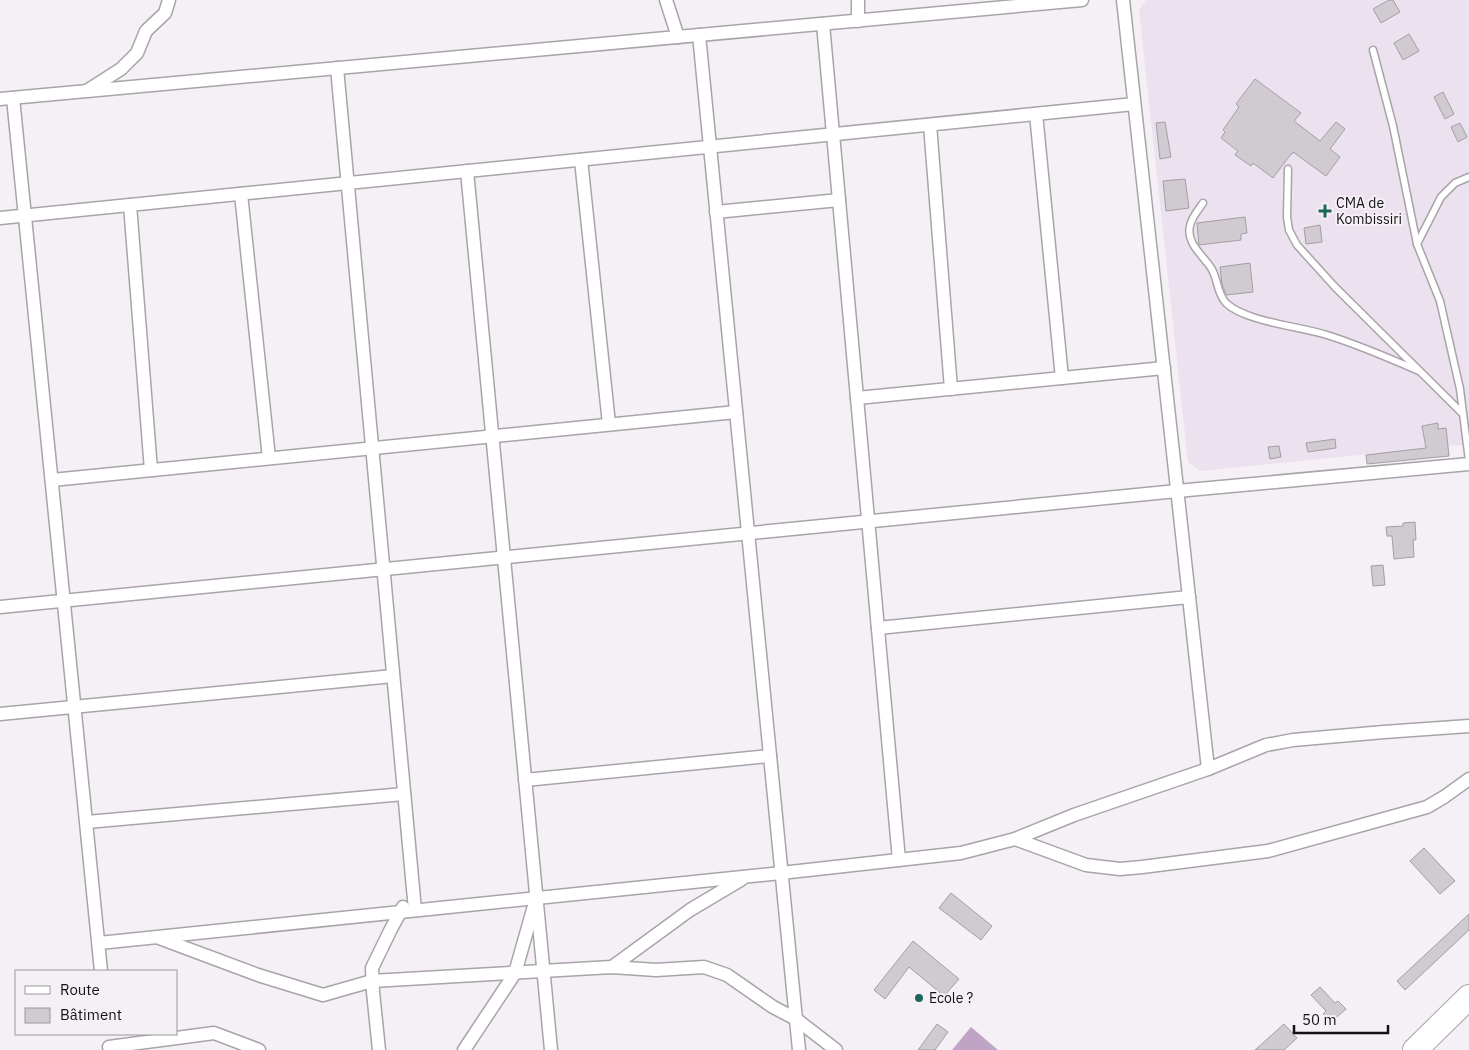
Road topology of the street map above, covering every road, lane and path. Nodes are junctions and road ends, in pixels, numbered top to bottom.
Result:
1 (169, 0) edge
2 (666, 0) edge
3 (858, 0) edge
4 (1082, 0) edge
5 (1123, 0) edge
6 (858, 21) junction
7 (823, 24) junction
8 (699, 35) junction
9 (678, 37) junction
10 (1372, 50) dead end
11 (337, 68) junction
12 (86, 91) junction
13 (13, 98) junction
14 (0, 99) edge
15 (1134, 104) junction
16 (1036, 114) junction
17 (930, 125) junction
18 (833, 134) junction
19 (710, 147) junction
20 (582, 160) junction
21 (1288, 169) dead end
22 (467, 171) junction
23 (1469, 177) edge
24 (348, 183) junction
25 (241, 194) junction
26 (839, 200) junction
27 (1203, 202) dead end
28 (130, 205) junction
29 (716, 212) junction
30 (25, 216) junction
31 (0, 218) edge
32 (1417, 244) junction
33 (1164, 368) junction
34 (1420, 371) junction
35 (1062, 378) junction
36 (951, 389) junction
37 (857, 398) junction
38 (736, 412) junction
39 (1463, 414) junction
40 (609, 424) junction
41 (492, 436) junction
42 (372, 448) junction
43 (269, 458) junction
44 (1469, 462) edge
45 (151, 470) junction
46 (52, 480) junction
47 (1177, 491) junction
48 (868, 521) junction
49 (748, 533) junction
50 (504, 557) junction
51 (383, 569) junction
52 (1189, 597) junction
53 (64, 601) junction
54 (0, 607) edge
55 (878, 628) junction
56 (393, 676) junction
57 (75, 707) junction
58 (0, 714) edge
59 (1469, 726) edge
60 (770, 756) junction
61 (1208, 769) junction
62 (1469, 779) edge
63 (526, 780) junction
64 (404, 794) junction
65 (87, 822) junction
66 (1015, 839) junction
67 (900, 860) junction
68 (781, 873) junction
69 (746, 876) junction
70 (412, 887) junction
71 (537, 898) junction
72 (415, 910) junction
73 (401, 912) junction
74 (157, 937) junction
75 (99, 943) junction
76 (612, 967) junction
77 (102, 970) edge
78 (544, 971) junction
79 (516, 972) junction
80 (372, 980) junction
81 (1469, 997) edge
82 (796, 1019) junction
83 (109, 1044) edge
84 (1419, 1049) edge
85 (260, 1050) edge
86 (379, 1050) edge
87 (464, 1050) edge
88 (552, 1050) edge
89 (799, 1050) edge
90 (836, 1050) edge

1 - 12 street
2 - 9 street
3 - 6 street
4 - 6 street
5 - 15 street
6 - 7 street
7 - 8 street
7 - 18 street
8 - 9 street
8 - 19 street
9 - 11 street
10 - 32 lane
11 - 12 street
11 - 24 street
12 - 13 street
13 - 14 street
13 - 30 street
15 - 16 street
15 - 33 street
16 - 17 street
16 - 35 street
17 - 18 street
17 - 36 street
18 - 19 street
18 - 26 street
19 - 20 street
19 - 29 street
20 - 22 street
20 - 40 street
21 - 34 lane
22 - 24 street
22 - 41 street
23 - 32 lane
24 - 25 street
24 - 42 street
25 - 28 street
25 - 43 street
26 - 29 street
26 - 37 street
27 - 34 lane
28 - 30 street
28 - 45 street
29 - 38 street
30 - 31 street
30 - 46 street
32 - 39 lane
33 - 35 street
33 - 47 street
34 - 39 lane
35 - 36 street
36 - 37 street
37 - 48 street
38 - 40 street
38 - 49 street
39 - 44 lane
40 - 41 street
41 - 42 street
41 - 50 street
42 - 43 street
42 - 51 street
43 - 45 street
44 - 47 street
45 - 46 street
46 - 53 street
47 - 48 street
47 - 52 street
48 - 49 street
48 - 55 street
49 - 50 street
49 - 60 street
50 - 51 street
50 - 63 street
51 - 53 street
51 - 56 street
52 - 55 street
52 - 61 street
53 - 54 street
53 - 57 street
55 - 67 street
56 - 57 street
56 - 64 street
57 - 58 street
57 - 65 street
59 - 61 street
60 - 63 street
60 - 68 street
61 - 66 street
62 - 66 street
63 - 71 street
64 - 65 street
64 - 70 street
65 - 75 street
66 - 67 street
67 - 68 street
68 - 69 street
68 - 82 street
69 - 71 street
69 - 76 street
70 - 72 street
70 - 73 street
71 - 72 street
71 - 78 street
71 - 79 street
72 - 73 street
73 - 74 street
73 - 80 street
74 - 75 street
74 - 80 street
75 - 77 street
76 - 78 street
76 - 82 street
78 - 79 street
78 - 88 street
79 - 80 street
79 - 87 street
80 - 86 street
81 - 84 highway
82 - 89 street
82 - 90 street
83 - 85 street

